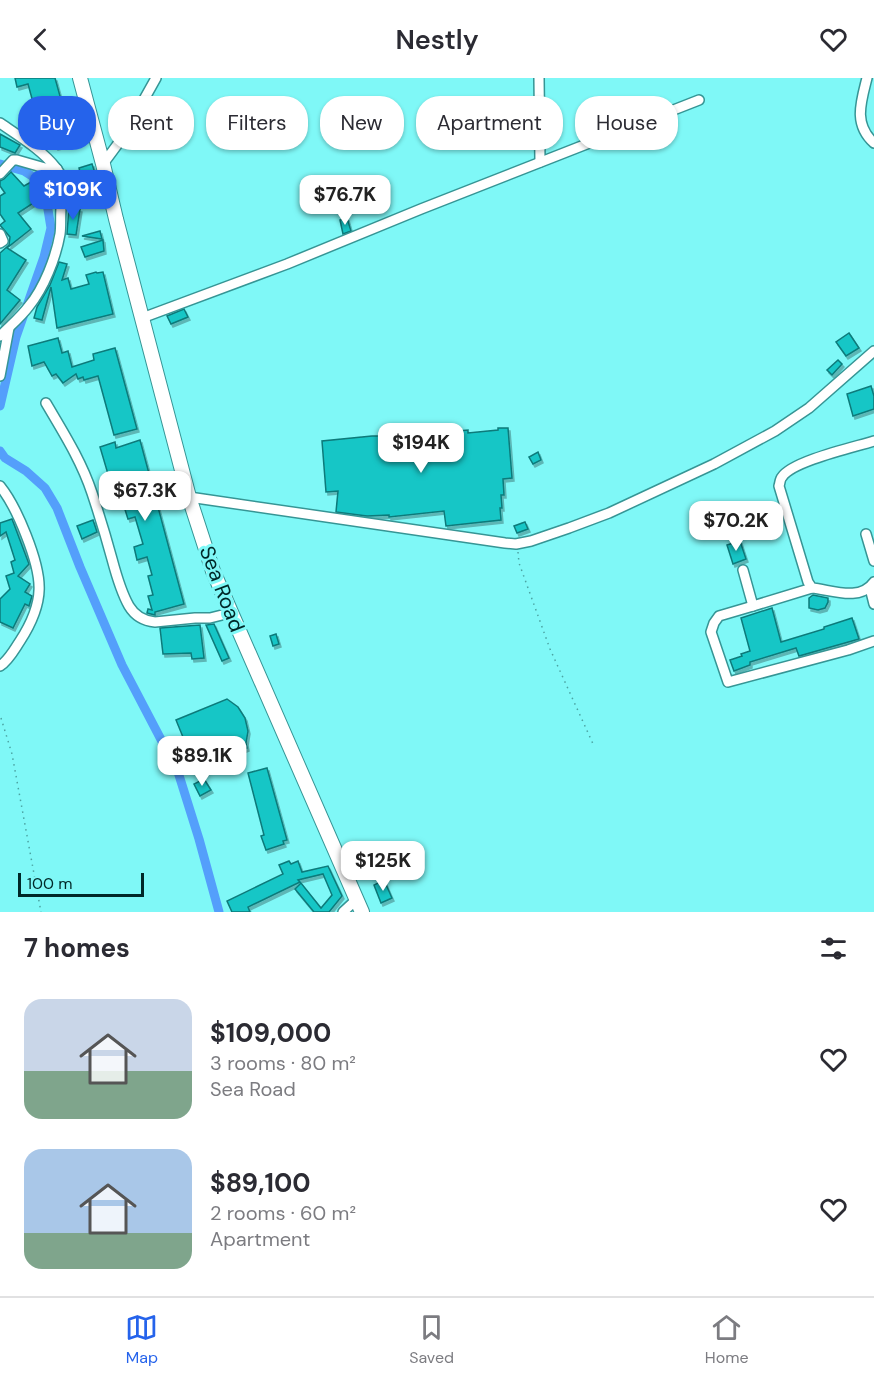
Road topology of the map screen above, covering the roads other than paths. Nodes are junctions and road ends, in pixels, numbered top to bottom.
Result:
1 (80, 78) edge
2 (156, 78) edge
3 (538, 78) edge
4 (867, 78) edge
5 (699, 100) dead end
6 (0, 123) edge
7 (874, 143) edge
8 (540, 162) junction
9 (103, 164) junction
10 (57, 169) junction
11 (0, 174) edge
12 (107, 183) junction
13 (71, 194) junction
14 (0, 234) edge
15 (0, 243) edge
16 (142, 318) junction
17 (9, 328) junction
18 (0, 336) edge
19 (874, 351) edge
20 (0, 376) edge
21 (46, 403) dead end
22 (874, 441) edge
23 (0, 486) edge
24 (189, 497) junction
25 (866, 534) dead end
26 (874, 561) edge
27 (743, 570) dead end
28 (872, 585) edge
29 (812, 588) junction
30 (874, 604) edge
31 (753, 606) junction
32 (230, 613) junction
33 (874, 641) edge
34 (0, 666) edge
35 (359, 906) edge
36 (343, 912) edge

1 - 9 highway, Sea Road
2 - 9 street
3 - 8 street
4 - 7 street
5 - 8 street
6 - 10 street
8 - 16 street
9 - 12 highway, Sea Road
10 - 11 street
10 - 13 street
12 - 13 street
12 - 16 highway, Sea Road
13 - 17 street
14 - 15 street
16 - 24 highway, Sea Road
17 - 18 street
17 - 20 street
19 - 24 street
21 - 32 street
22 - 29 street
23 - 34 street
24 - 32 highway, Sea Road
25 - 26 street
27 - 31 street
28 - 29 street
28 - 30 street
29 - 31 street
31 - 33 street
32 - 35 highway, Sea Road
35 - 36 street

